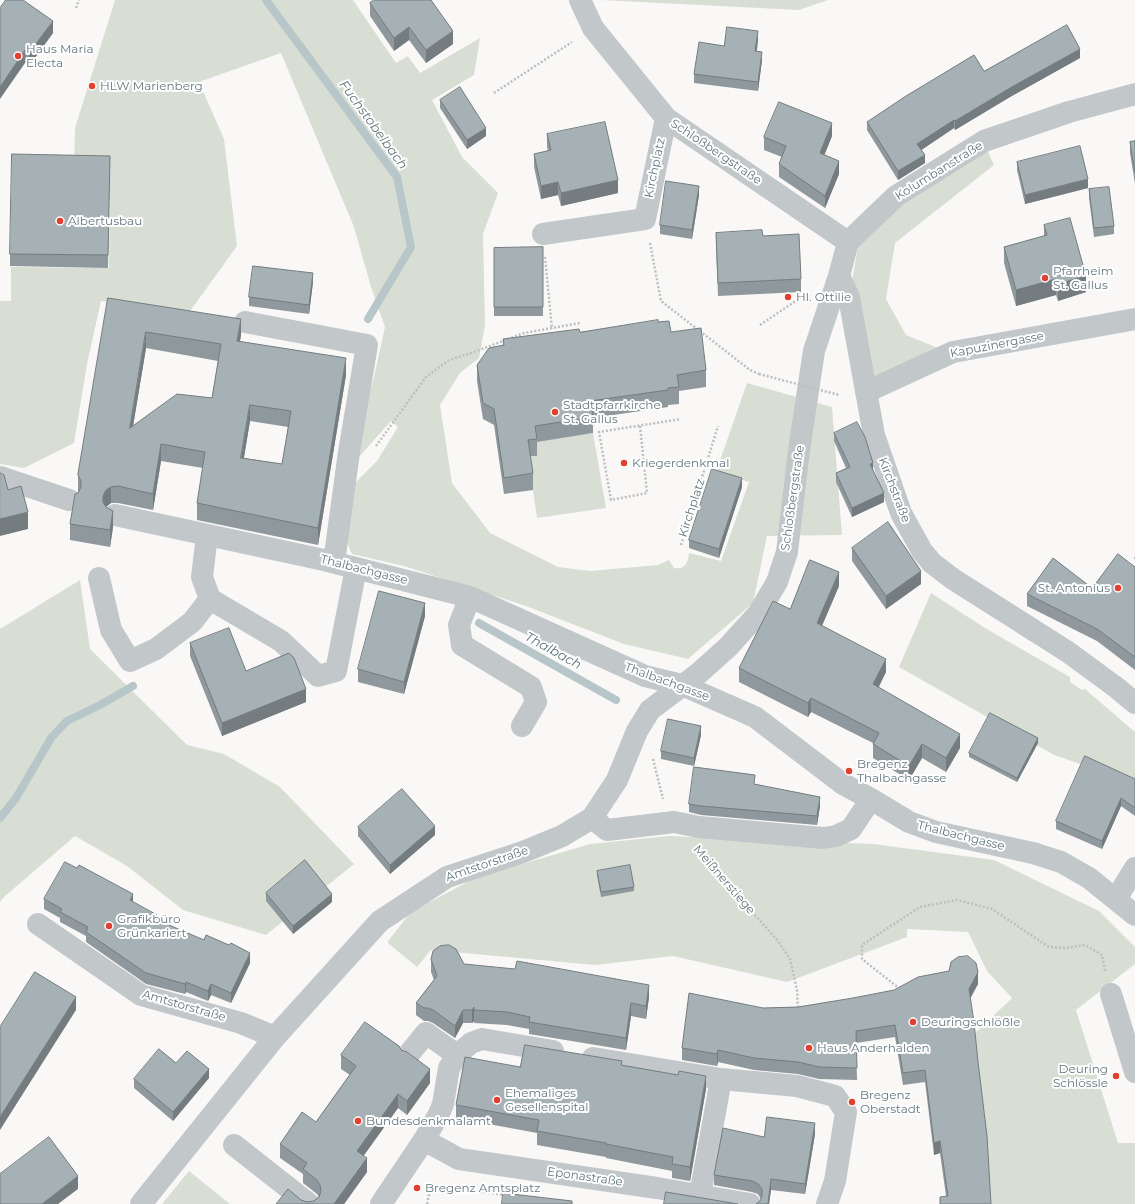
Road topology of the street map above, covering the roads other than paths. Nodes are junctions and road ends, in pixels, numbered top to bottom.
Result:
1 (580, 0) edge
2 (1135, 94) edge
3 (666, 118) junction
4 (543, 234) road end
5 (848, 242) junction
6 (839, 276) junction
7 (1135, 319) edge
8 (244, 322) dead end
9 (866, 392) junction
10 (0, 477) edge
11 (69, 500) dead end
12 (116, 515) dead end
13 (207, 535) junction
14 (334, 562) junction
15 (356, 568) junction
16 (99, 578) dead end
17 (470, 597) junction
18 (210, 599) junction
19 (682, 685) junction
20 (1135, 703) edge
21 (522, 726) dead end
22 (871, 799) junction
23 (592, 818) junction
24 (1135, 868) edge
25 (1116, 899) junction
26 (1135, 915) edge
27 (38, 924) dead end
28 (1111, 994) road end
29 (275, 1038) junction
30 (409, 1054) edge
31 (457, 1055) junction
32 (1135, 1072) edge
33 (721, 1079) junction
34 (424, 1140) junction
35 (234, 1145) dead end
36 (700, 1195) junction
37 (141, 1204) edge
38 (309, 1204) edge
39 (381, 1204) edge
40 (750, 1204) edge
41 (828, 1204) edge

1 - 3 street, Schloßbergstraße
2 - 5 street, Kolumbanstraße
3 - 4 street, Kirchplatz
3 - 5 street, Schloßbergstraße
5 - 6 street
6 - 9 street, Kirchstraße
6 - 19 street, Schloßbergstraße
7 - 9 street, Kapuzinergasse
8 - 14 street
9 - 20 street, Kirchstraße
10 - 11 street
12 - 13 street, Thalbachgasse
13 - 14 street, Thalbachgasse
13 - 18 street
14 - 15 street, Thalbachgasse
15 - 17 street, Thalbachgasse
15 - 18 street
16 - 18 street
17 - 19 street, Thalbachgasse
17 - 21 street
19 - 22 street, Thalbachgasse
19 - 23 street, Amtstorstraße
22 - 23 street
22 - 25 street, Thalbachgasse
23 - 29 street, Amtstorstraße
24 - 25 street
25 - 26 street, Thalbachgasse
27 - 29 street, Amtstorstraße
28 - 32 street
29 - 37 street, Amtstorstraße
30 - 31 street
31 - 33 street
31 - 34 street
33 - 36 street
33 - 41 street
34 - 36 street, Eponastraße
34 - 39 street
35 - 38 street
36 - 40 street, Eponastraße

